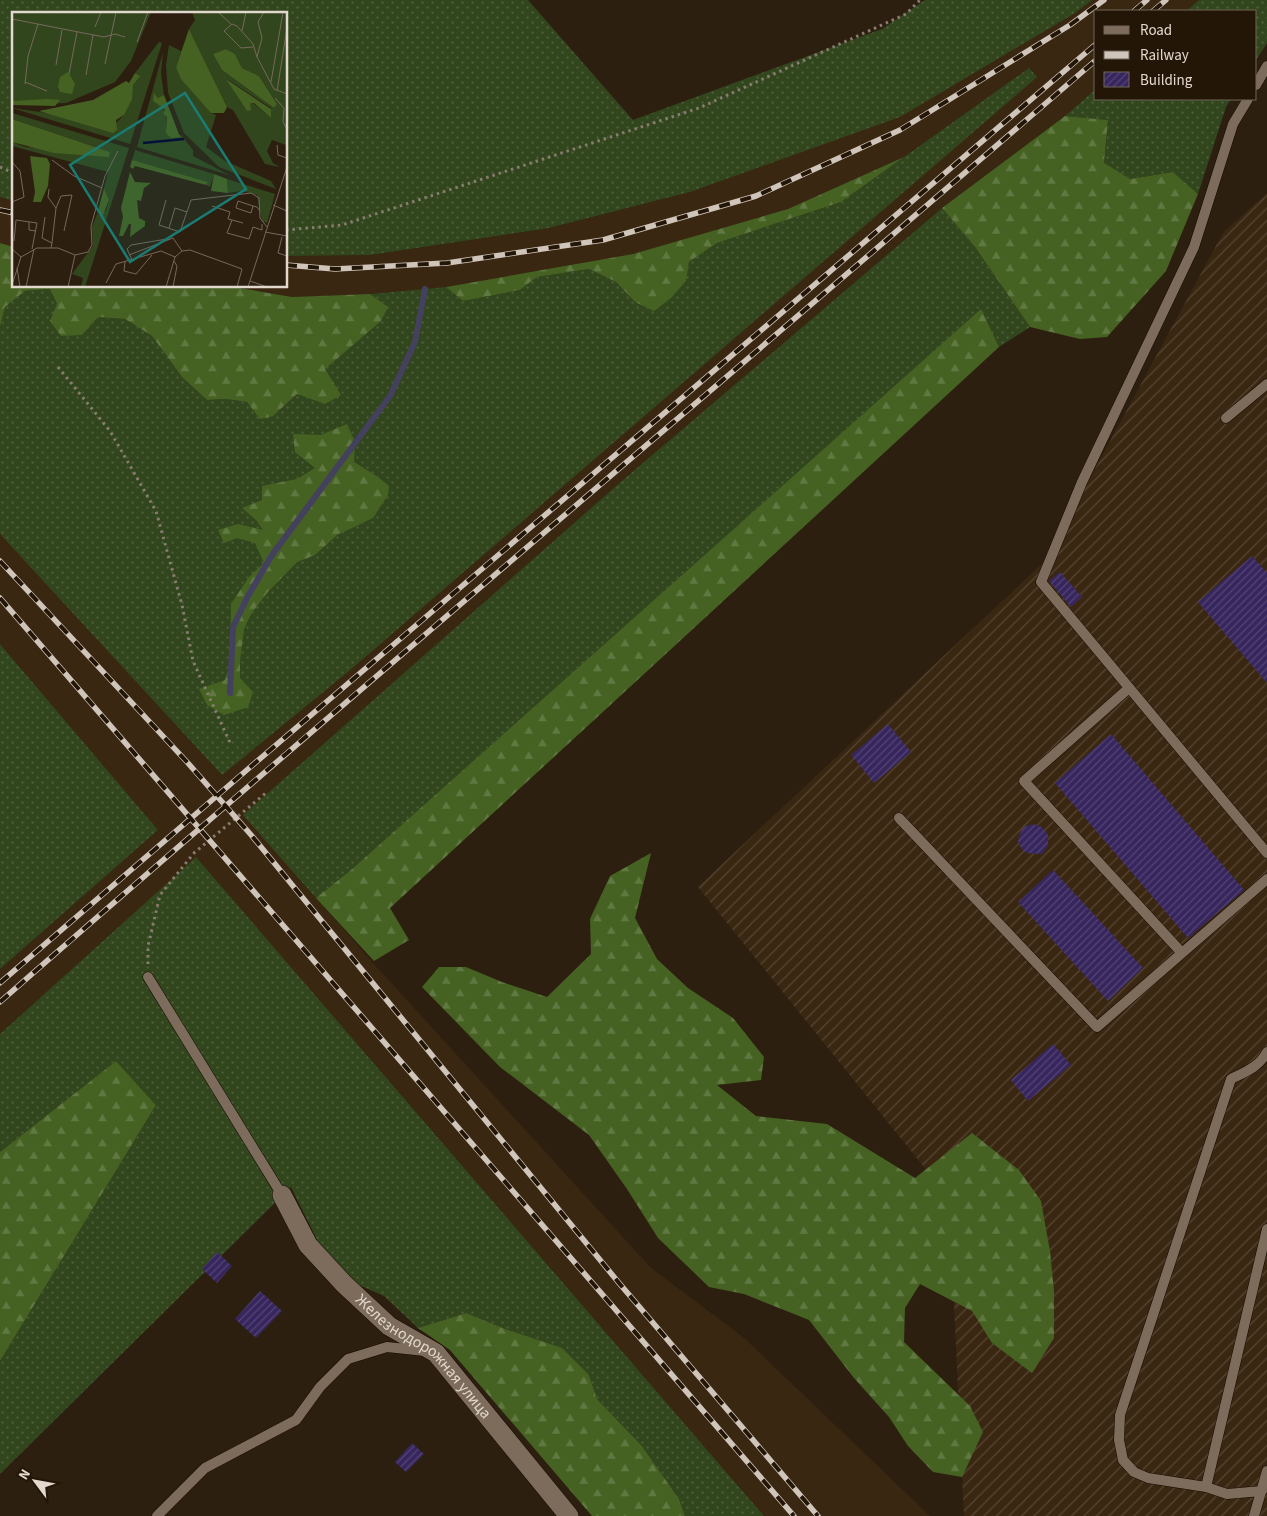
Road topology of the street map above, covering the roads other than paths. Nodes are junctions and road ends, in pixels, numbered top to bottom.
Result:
1 (1267, 66) edge
2 (1257, 83) edge
3 (1247, 100) edge
4 (1267, 384) edge
5 (1226, 418) dead end
6 (1129, 688) junction
7 (899, 818) dead end
8 (1267, 853) edge
9 (1267, 879) edge
10 (1182, 953) junction
11 (148, 977) road end
12 (1267, 1052) edge
13 (282, 1195) joint
14 (1267, 1229) edge
15 (436, 1353) junction
16 (1267, 1472) edge
17 (1206, 1488) junction
18 (1262, 1491) junction
19 (157, 1516) edge
20 (569, 1516) edge
21 (1254, 1516) edge

1 - 2 lane
3 - 6 lane
4 - 5 lane
6 - 8 lane
6 - 10 lane
7 - 10 lane
9 - 10 lane
11 - 13 lane
12 - 17 lane
13 - 15 street, Железнодорожная улица
14 - 17 lane
15 - 19 lane
15 - 20 street, Железнодорожная улица
16 - 18 lane
17 - 18 lane
18 - 21 lane

